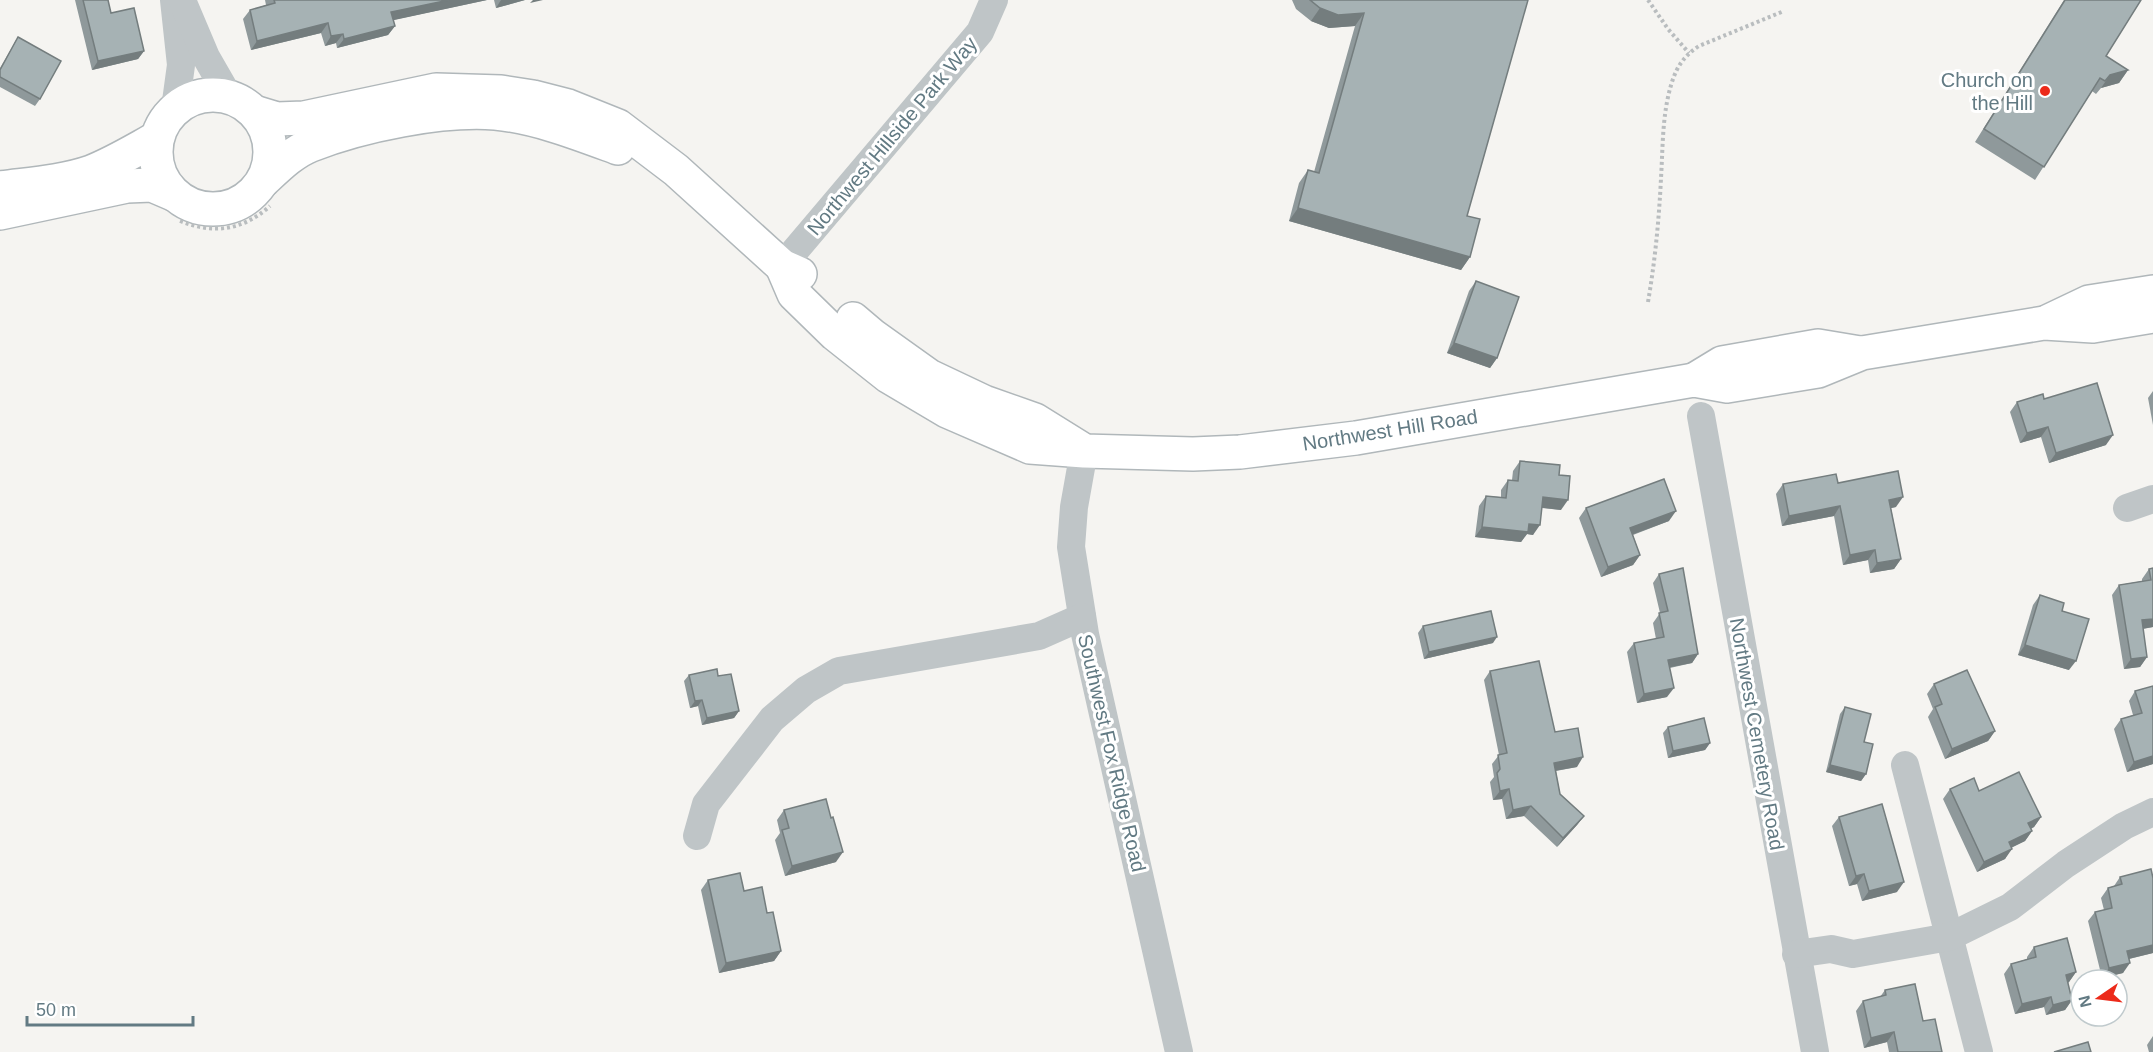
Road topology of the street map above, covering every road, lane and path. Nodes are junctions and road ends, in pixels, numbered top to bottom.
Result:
1 (174, 0) edge
2 (182, 0) edge
3 (994, 0) edge
4 (1648, 0) edge
5 (1784, 10) dead end
6 (1689, 53) junction
7 (242, 105) junction
8 (175, 109) junction
9 (157, 138) junction
10 (676, 170) junction
11 (0, 188) edge
12 (268, 191) junction
13 (175, 207) junction
14 (0, 213) edge
15 (782, 266) junction
16 (2153, 292) edge
17 (1648, 302) dead end
18 (2153, 316) edge
19 (2044, 323) junction
20 (1701, 416) dead end
21 (1084, 451) junction
22 (1082, 617) junction
23 (1905, 765) dead end
24 (2153, 812) edge
25 (697, 836) dead end
26 (1949, 938) junction
27 (1796, 954) junction
28 (1179, 1052) edge
29 (1815, 1052) edge
30 (1979, 1052) edge

1 - 8 street
2 - 7 street
3 - 15 street, Northwest Hillside Park Way
4 - 6 path
5 - 6 path
6 - 17 path
7 - 8 main road
7 - 10 main road
7 - 12 main road
8 - 9 main road
9 - 11 main road
9 - 13 main road
10 - 12 main road
10 - 15 main road
12 - 13 main road
12 - 13 path
13 - 14 main road
15 - 21 main road
16 - 19 main road, Northwest Hill Road
18 - 19 main road, Northwest Hill Road
19 - 21 main road, Northwest Hill Road
20 - 27 street, Northwest Cemetery Road
21 - 22 street, Southwest Fox Ridge Road
22 - 25 street
22 - 28 street, Southwest Fox Ridge Road
23 - 26 street
24 - 26 street
26 - 27 street
26 - 30 street
27 - 29 street, Northwest Cemetery Road

